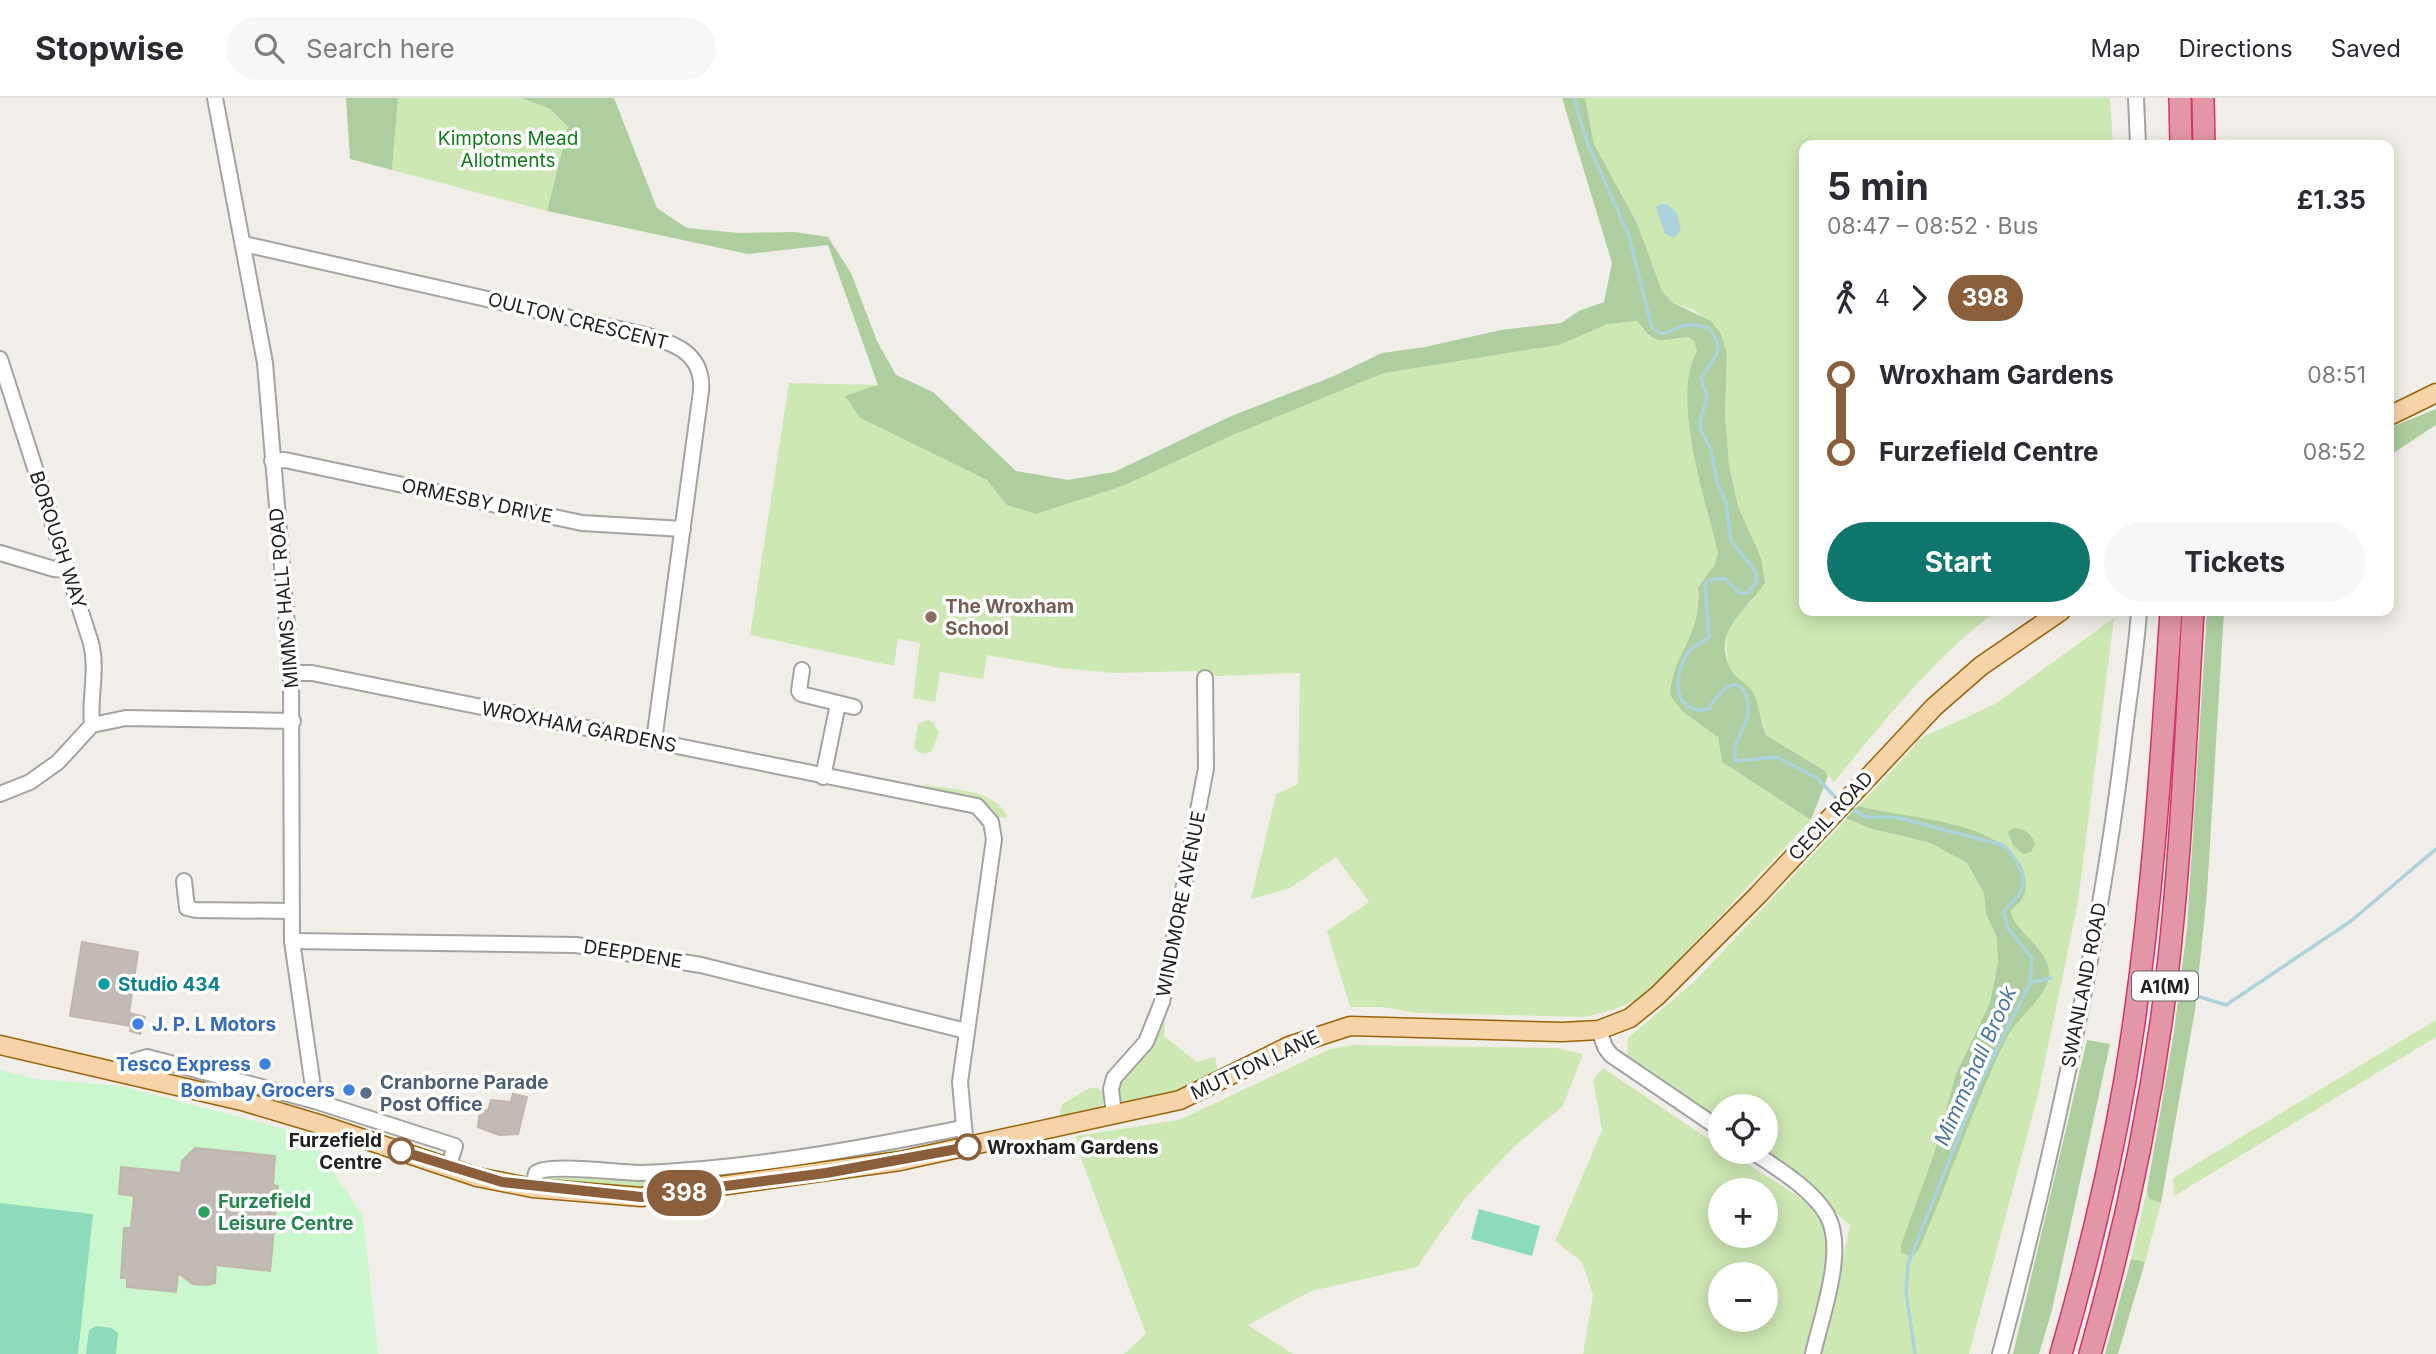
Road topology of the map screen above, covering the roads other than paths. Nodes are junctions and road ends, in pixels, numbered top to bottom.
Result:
1 (215, 98) edge
2 (2136, 98) edge
3 (2180, 98) edge
4 (2203, 98) edge
5 (2138, 140) edge
6 (2181, 140) edge
7 (2204, 140) edge
8 (244, 244) junction
9 (0, 359) edge
10 (2436, 393) edge
11 (2394, 414) edge
12 (272, 461) junction
13 (683, 529) junction
14 (0, 553) edge
15 (67, 570) junction
16 (2055, 616) edge
17 (2138, 616) edge
18 (2171, 616) edge
19 (2193, 616) edge
20 (802, 670) dead end
21 (290, 673) junction
22 (1205, 678) dead end
23 (838, 704) junction
24 (854, 707) dead end
25 (293, 721) junction
26 (92, 725) junction
27 (654, 741) junction
28 (823, 777) junction
29 (0, 794) edge
30 (184, 881) dead end
31 (291, 911) junction
32 (292, 941) junction
33 (1603, 1029) junction
34 (966, 1031) junction
35 (0, 1045) edge
36 (130, 1074) junction
37 (315, 1101) junction
38 (1114, 1114) junction
39 (1708, 1121) edge
40 (962, 1128) junction
41 (966, 1148) junction
42 (1769, 1164) edge
43 (448, 1168) junction
44 (533, 1188) junction
45 (1813, 1354) edge
46 (2000, 1354) edge
47 (2061, 1354) edge
48 (2090, 1354) edge

1 - 8 street, MIMMS HALL ROAD
2 - 5 street
3 - 6 highway
4 - 7 highway
8 - 12 street, MIMMS HALL ROAD
8 - 13 street, OULTON CRESCENT
9 - 15 street, BOROUGH WAY
10 - 11 main road
12 - 13 street, ORMESBY DRIVE
12 - 21 street, MIMMS HALL ROAD
13 - 27 street, OULTON CRESCENT
14 - 15 street
15 - 26 street, BOROUGH WAY
16 - 33 main road, CECIL ROAD
17 - 46 street, SWANLAND ROAD
18 - 47 highway, A1(M)
19 - 48 highway, A1(M)
20 - 23 street
21 - 25 street, MIMMS HALL ROAD
21 - 27 street, WROXHAM GARDENS
22 - 38 street, WINDMORE AVENUE
23 - 24 street
23 - 28 street
25 - 26 street
25 - 31 street, MIMMS HALL ROAD
26 - 29 street
27 - 28 street, WROXHAM GARDENS
28 - 34 street, WROXHAM GARDENS
30 - 31 street
31 - 32 street, MIMMS HALL ROAD
32 - 34 street, DEEPDENE
32 - 37 street, MIMMS HALL ROAD
33 - 38 main road, MUTTON LANE
33 - 39 street
34 - 40 street, WROXHAM GARDENS
35 - 36 main road, MUTTON LANE
36 - 37 street
36 - 43 main road, MUTTON LANE
37 - 43 street
38 - 41 main road, MUTTON LANE
40 - 41 street, WROXHAM GARDENS
40 - 44 street
41 - 44 main road, MUTTON LANE
42 - 45 street
43 - 44 main road, MUTTON LANE

